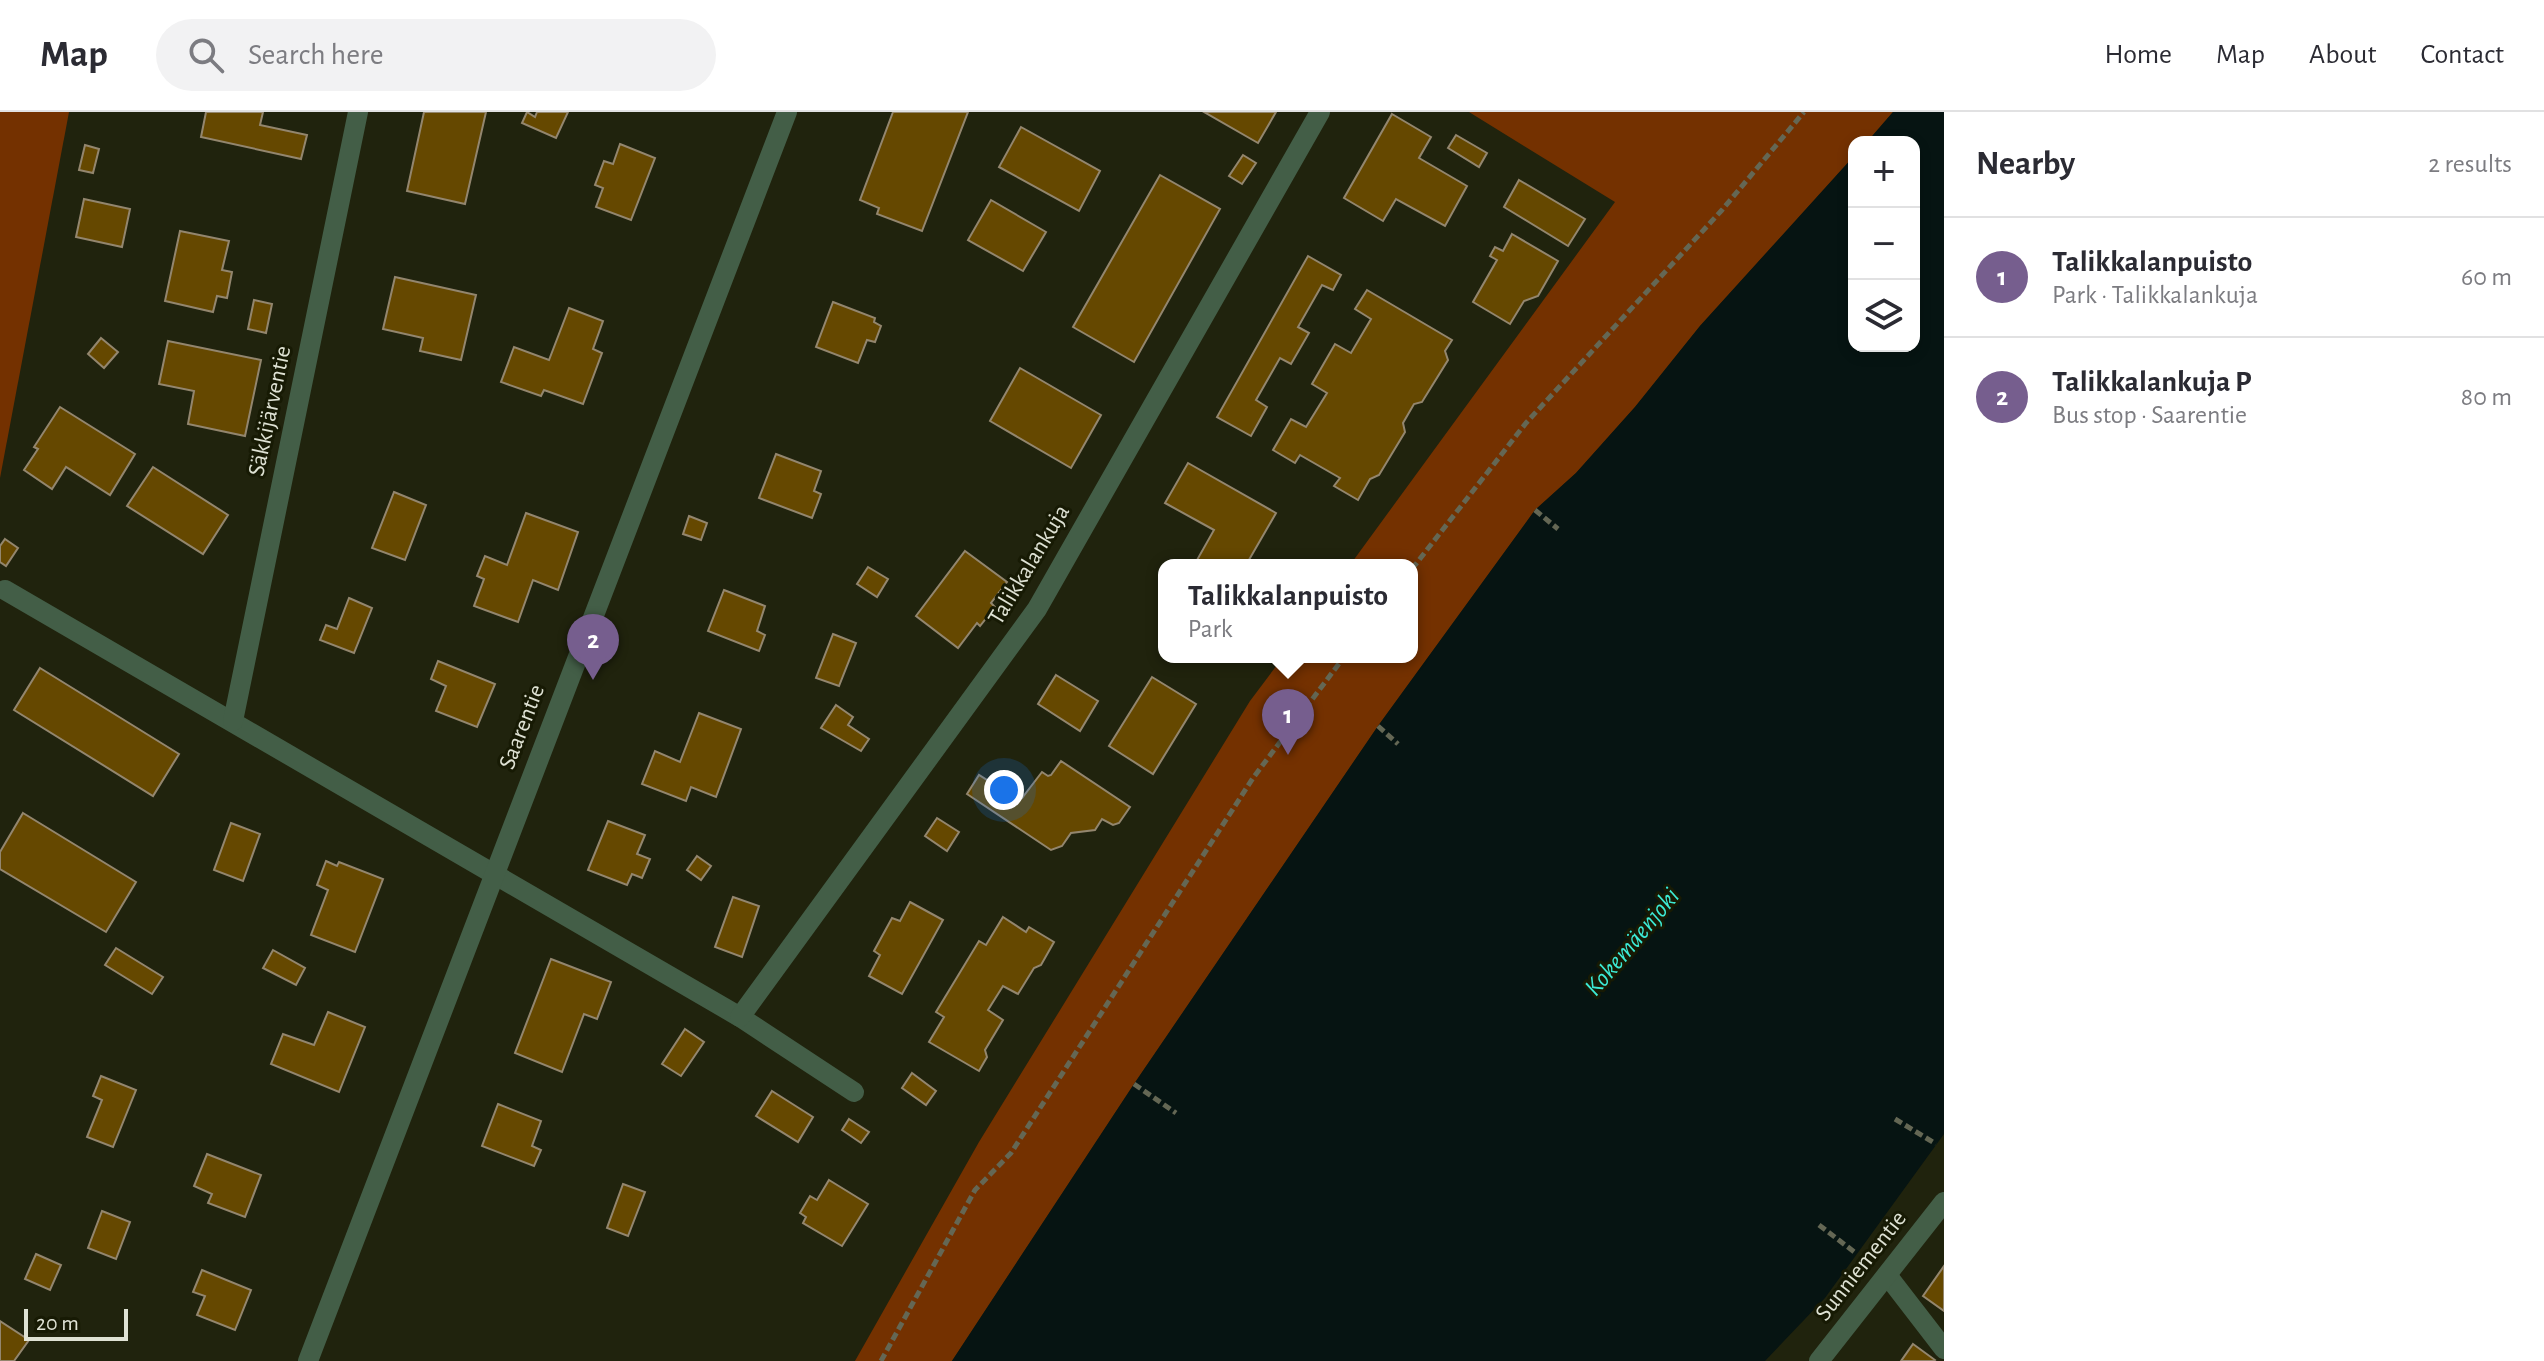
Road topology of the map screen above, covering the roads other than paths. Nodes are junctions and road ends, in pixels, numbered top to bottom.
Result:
1 (358, 112) edge
2 (787, 112) edge
3 (1320, 112) edge
4 (5, 590) dead end
5 (233, 721) junction
6 (493, 873) junction
7 (740, 1017) junction
8 (854, 1092) dead end
9 (1944, 1202) edge
10 (1887, 1275) junction
11 (1944, 1349) edge
12 (308, 1361) edge
13 (1819, 1361) edge

1 - 5 street, Säkkijärventie
2 - 6 street, Saarentie
3 - 7 street, Talikkalankuja
4 - 5 street
5 - 6 street
6 - 7 street
6 - 12 street, Saarentie
7 - 8 street
9 - 10 street, Sunniementie
10 - 11 street
10 - 13 street, Sunniementie

